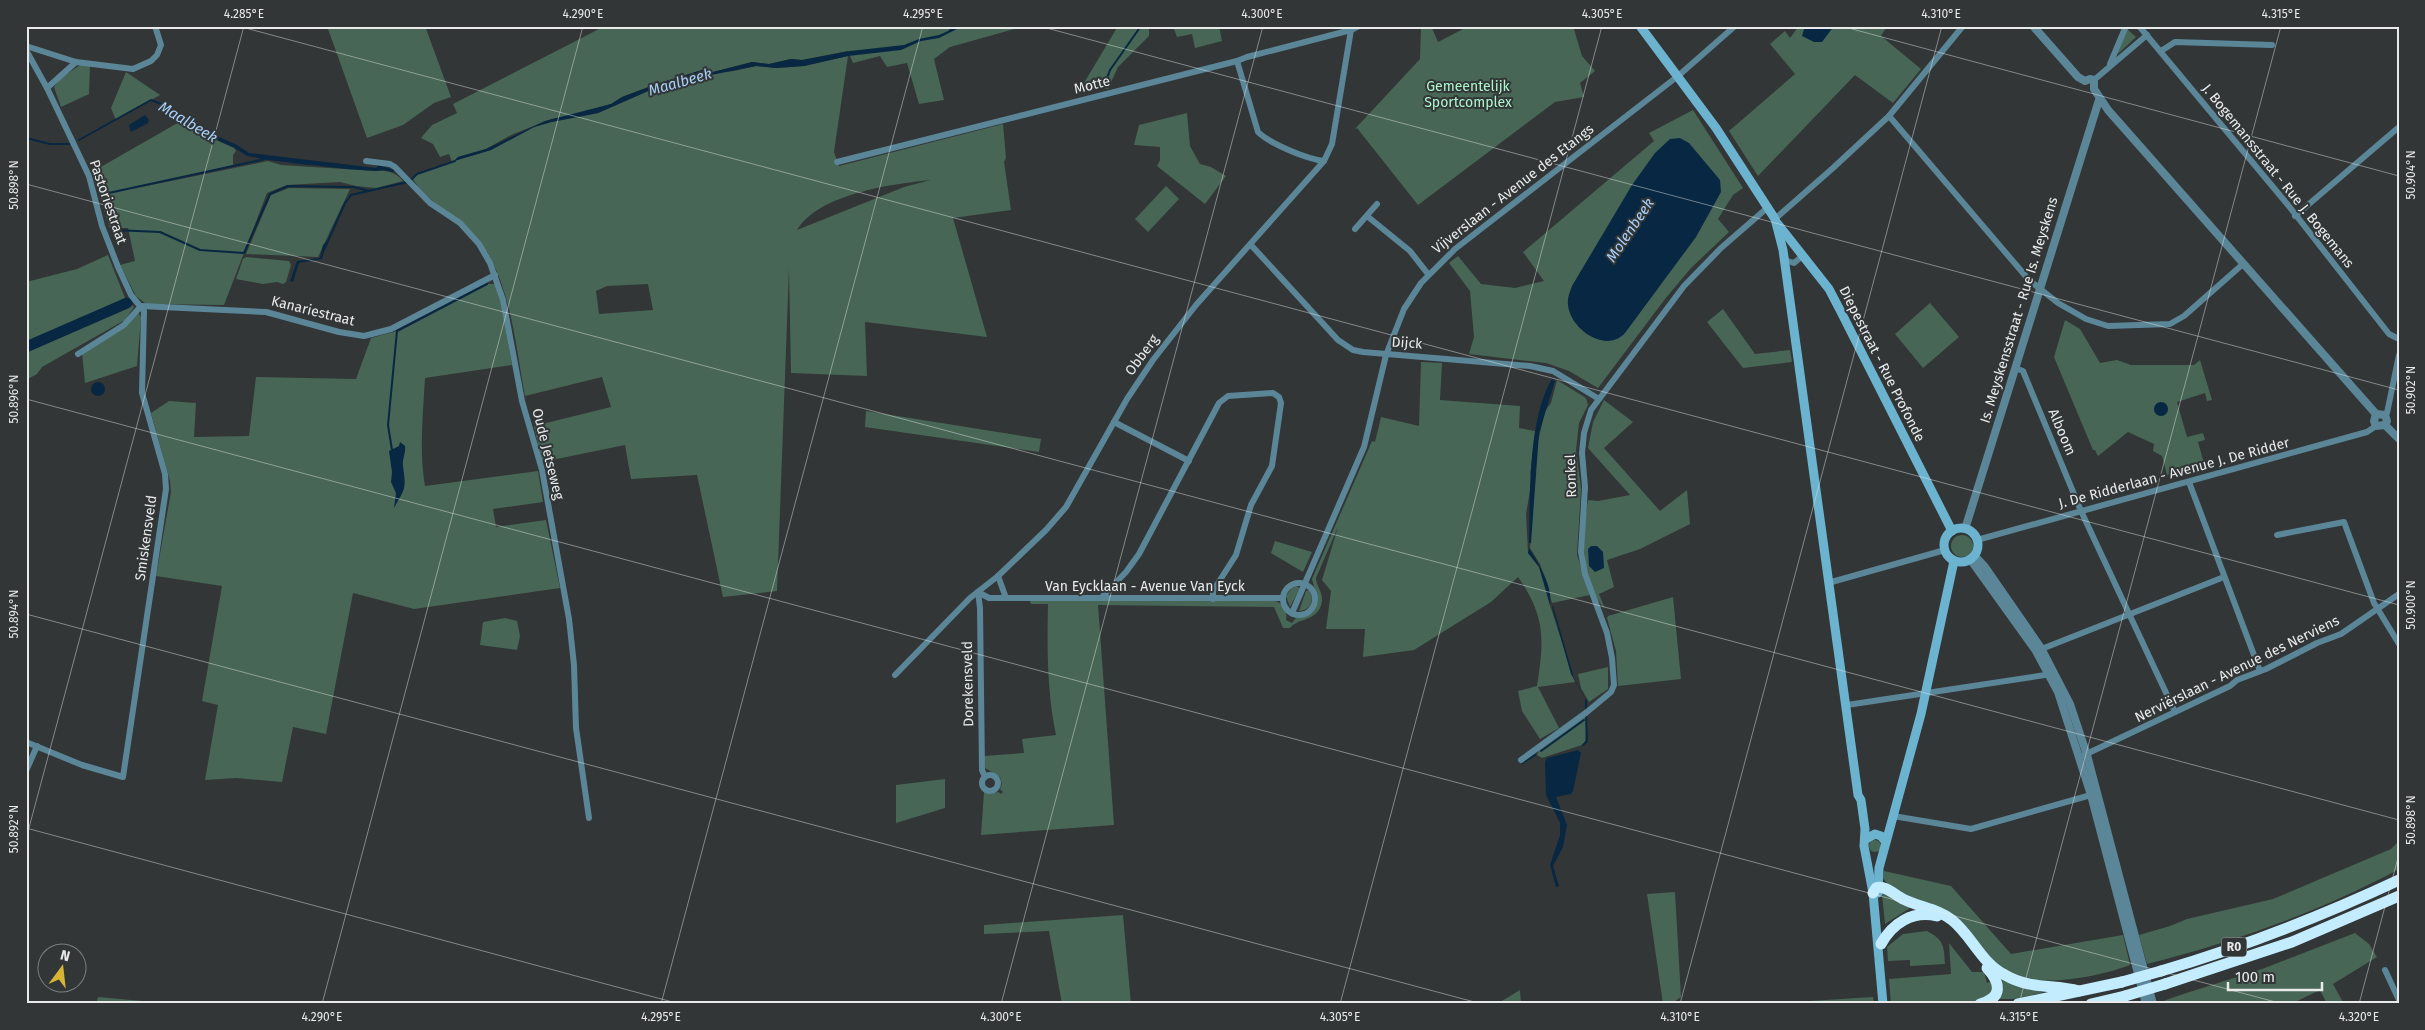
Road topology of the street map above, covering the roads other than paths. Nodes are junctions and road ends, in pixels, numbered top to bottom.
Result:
1 (154, 26) edge
2 (1359, 26) edge
3 (1640, 26) edge
4 (1735, 26) edge
5 (1964, 26) edge
6 (2033, 26) edge
7 (2126, 26) edge
8 (2139, 26) edge
9 (1351, 30) junction
10 (2147, 35) junction
11 (2272, 45) dead end
12 (26, 46) edge
13 (26, 50) edge
14 (2160, 51) junction
15 (76, 62) junction
16 (1238, 62) junction
17 (2108, 67) junction
18 (1678, 76) junction
19 (2094, 84) junction
20 (47, 88) junction
21 (2100, 100) junction
22 (1889, 116) junction
23 (2399, 127) edge
24 (1324, 161) junction
25 (366, 162) dead end
26 (837, 162) dead end
27 (1377, 204) dead end
28 (1767, 208) junction
29 (1367, 216) junction
30 (2296, 216) junction
31 (1774, 219) junction
32 (1355, 229) dead end
33 (1792, 242) junction
34 (1251, 245) junction
35 (1783, 250) junction
36 (1801, 253) junction
37 (1784, 260) junction
38 (2244, 264) junction
39 (1428, 274) junction
40 (495, 275) junction
41 (2040, 290) junction
42 (141, 306) junction
43 (2399, 339) edge
44 (78, 354) dead end
45 (1386, 354) junction
46 (2399, 356) edge
47 (2015, 368) junction
48 (1598, 398) junction
49 (2376, 414) junction
50 (2385, 415) junction
51 (1114, 422) junction
52 (2385, 425) junction
53 (2376, 426) junction
54 (2399, 439) edge
55 (1189, 461) junction
56 (2189, 482) junction
57 (2081, 511) junction
58 (1965, 528) junction
59 (1952, 531) junction
60 (2277, 534) dead end
61 (1977, 540) junction
62 (1945, 550) junction
63 (1972, 557) junction
64 (1954, 561) junction
65 (998, 576) junction
66 (2224, 577) junction
67 (1828, 583) junction
68 (1306, 584) junction
69 (978, 592) junction
70 (2399, 594) edge
71 (1102, 597) junction
72 (1006, 598) junction
73 (1283, 598) junction
74 (1213, 599) junction
75 (2378, 610) junction
76 (1292, 613) junction
77 (2129, 614) junction
78 (2399, 644) edge
79 (2039, 650) junction
80 (2260, 671) junction
81 (2052, 674) junction
82 (896, 675) dead end
83 (1926, 693) junction
84 (1847, 705) junction
85 (2175, 712) junction
86 (26, 742) edge
87 (37, 746) junction
88 (2084, 756) junction
89 (1521, 760) dead end
90 (26, 771) edge
91 (984, 777) dead end
92 (2091, 795) junction
93 (1893, 816) junction
94 (589, 818) dead end
95 (1866, 839) junction
96 (1885, 841) junction
97 (1865, 852) junction
98 (1882, 853) junction
99 (2399, 880) edge
100 (1876, 885) junction
101 (2399, 896) edge
102 (2399, 904) edge
103 (2379, 906) junction
104 (1881, 944) junction
105 (1880, 966) junction
106 (2385, 970) dead end
107 (2079, 992) junction
108 (2399, 1000) edge
109 (2149, 1003) edge
110 (1883, 1004) edge
111 (1980, 1004) edge
112 (2018, 1004) edge
113 (2091, 1004) edge

1 - 15 street
2 - 9 street
3 - 18 main road
4 - 18 street, Vijverslaan - Avenue des Etangs
5 - 22 street
6 - 19 street
7 - 17 street
8 - 10 street, J. Bogemansstraat - Rue J. Bogemans
9 - 16 street, Motte
9 - 24 street, Obberg
10 - 14 street, J. Bogemansstraat - Rue J. Bogemans
10 - 17 street
11 - 14 street
12 - 15 street
13 - 20 street, Pastoriestraat
14 - 30 street, J. Bogemansstraat - Rue J. Bogemans
15 - 20 street
16 - 24 street
16 - 26 street, Motte
17 - 19 street
18 - 28 main road
18 - 39 street, Vijverslaan - Avenue des Etangs
19 - 21 street
20 - 42 street, Pastoriestraat
21 - 38 street
21 - 41 street, Is. Meyskensstraat - Rue Is. Meyskens
22 - 31 street
22 - 41 street
23 - 30 street
24 - 34 street, Obberg
25 - 40 street, Oude Jetseweg
27 - 29 street
28 - 31 main road
28 - 48 street, Ronkel
29 - 32 street
29 - 39 street
30 - 43 street, J. Bogemansstraat - Rue J. Bogemans
31 - 33 main road, Diepestraat - Rue Profonde
31 - 35 main road
33 - 35 street
33 - 36 main road, Diepestraat - Rue Profonde
34 - 45 street, Dijck
34 - 51 street, Obberg
35 - 37 main road
36 - 37 street
36 - 59 main road, Diepestraat - Rue Profonde
37 - 67 main road
38 - 41 street
38 - 49 street
39 - 45 street, Vijverslaan - Avenue des Etangs
40 - 42 street, Kanariestraat
40 - 94 street, Oude Jetseweg
41 - 47 street, Is. Meyskensstraat - Rue Is. Meyskens
42 - 44 street
42 - 87 street, Smiskensveld
45 - 48 street, Dijck
45 - 68 street, Vijverslaan - Avenue des Etangs
46 - 50 street
47 - 57 street, Alboom
47 - 58 street, Is. Meyskensstraat - Rue Is. Meyskens
48 - 89 street, Ronkel
49 - 50 street
49 - 53 street
50 - 52 street
51 - 55 street
51 - 65 street, Obberg
52 - 53 street
52 - 54 street
53 - 56 street, J. De Ridderlaan - Avenue J. De Ridder
55 - 71 street
55 - 74 street
56 - 57 street, J. De Ridderlaan - Avenue J. De Ridder
56 - 66 street
57 - 61 street, J. De Ridderlaan - Avenue J. De Ridder
57 - 77 street, Alboom
58 - 59 main road
58 - 61 main road
59 - 62 main road
60 - 75 street
61 - 63 main road
62 - 64 main road
62 - 67 street
63 - 64 main road
63 - 79 street
64 - 83 main road
65 - 69 street, Obberg
65 - 72 street
66 - 77 street
66 - 80 street
67 - 84 main road
68 - 73 street
68 - 76 street, Vijverslaan - Avenue des Etangs
68 - 76 street
69 - 72 street, Van Eycklaan - Avenue Van Eyck
69 - 82 street, Obberg
69 - 91 street, Dorekensveld
70 - 75 street, Nerviërslaan - Avenue des Nerviens
71 - 72 street, Van Eycklaan - Avenue Van Eyck
71 - 74 street, Van Eycklaan - Avenue Van Eyck
73 - 74 street, Van Eycklaan - Avenue Van Eyck
73 - 76 street
75 - 78 street
75 - 80 street, Nerviërslaan - Avenue des Nerviens
77 - 79 street
77 - 85 street, Alboom
79 - 81 street
80 - 85 street, Nerviërslaan - Avenue des Nerviens
81 - 83 street
81 - 88 street
83 - 84 street
83 - 93 main road
84 - 95 main road
85 - 88 street, Nerviërslaan - Avenue des Nerviens
86 - 87 street
87 - 90 street
88 - 92 street
88 - 109 street
92 - 93 street
92 - 109 street
93 - 96 main road
95 - 96 main road
95 - 97 main road
96 - 98 main road
97 - 98 main road
97 - 100 main road
98 - 100 main road
99 - 107 highway, R0, bridge
100 - 104 main road
100 - 105 main road
100 - 107 highway
101 - 103 highway, R0
102 - 103 highway
103 - 113 highway, R0, bridge
104 - 105 main road
104 - 111 highway
105 - 110 main road
106 - 108 street
107 - 112 highway, R0

